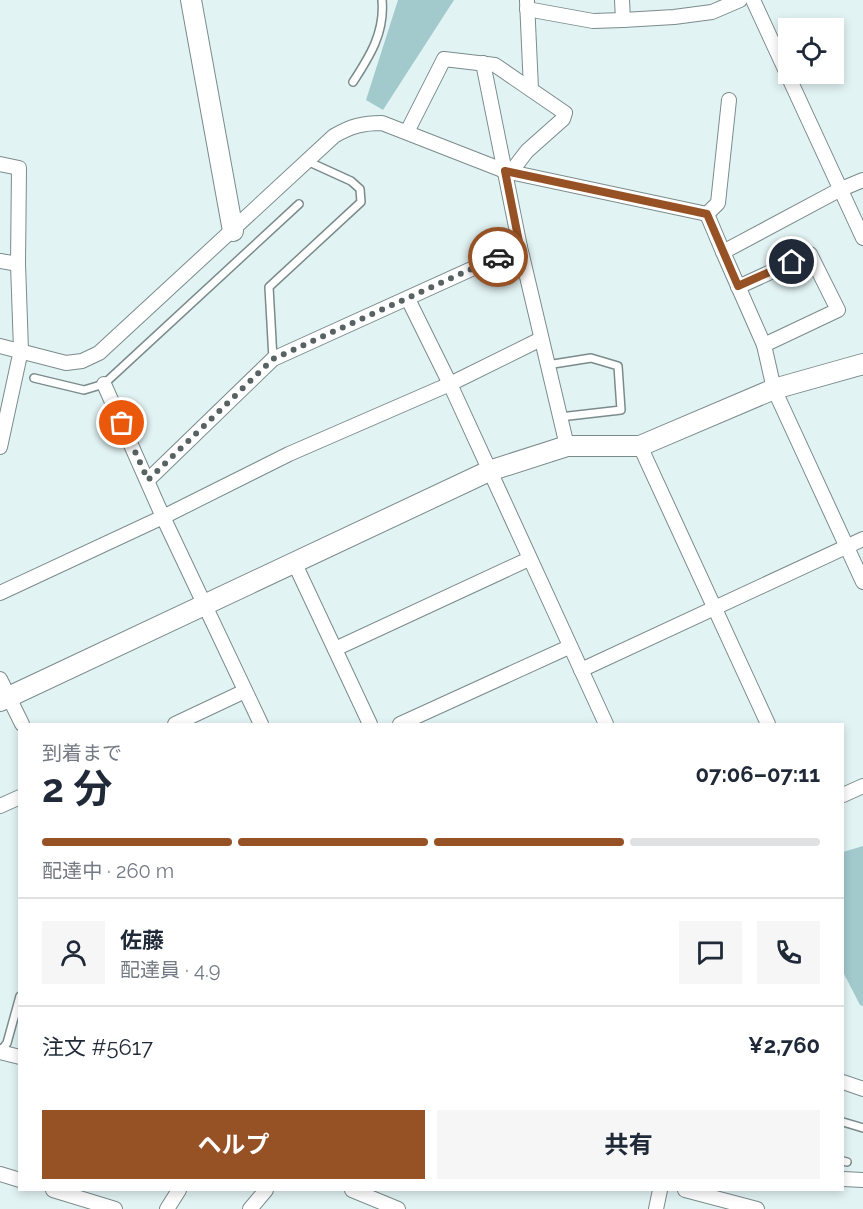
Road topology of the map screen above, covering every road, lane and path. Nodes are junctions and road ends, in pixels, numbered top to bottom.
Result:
1 (191, 0) edge
2 (382, 0) edge
3 (622, 0) edge
4 (740, 0) edge
5 (753, 0) edge
6 (527, 4) edge
7 (623, 20) junction
8 (483, 63) junction
9 (352, 82) dead end
10 (531, 89) junction
11 (729, 100) dead end
12 (407, 132) junction
13 (308, 161) junction
14 (0, 164) edge
15 (505, 171) junction
16 (863, 180) edge
17 (839, 190) junction
18 (299, 204) dead end
19 (707, 214) junction
20 (233, 231) junction
21 (863, 238) edge
22 (520, 247) junction
23 (723, 252) junction
24 (0, 261) edge
25 (18, 264) junction
26 (738, 286) junction
27 (408, 299) junction
28 (541, 339) junction
29 (764, 345) junction
30 (0, 346) edge
31 (21, 350) junction
32 (273, 359) junction
33 (863, 364) edge
34 (547, 365) junction
35 (34, 378) dead end
36 (104, 384) junction
37 (450, 384) junction
38 (774, 389) junction
39 (560, 417) junction
40 (567, 446) junction
41 (640, 446) junction
42 (0, 447) edge
43 (489, 471) junction
44 (148, 480) junction
45 (163, 517) junction
46 (863, 539) edge
47 (847, 547) junction
48 (529, 559) junction
49 (294, 562) junction
50 (863, 582) edge
51 (0, 593) edge
52 (204, 604) junction
53 (714, 609) junction
54 (569, 647) junction
55 (334, 649) junction
56 (581, 670) junction
57 (0, 679) edge
58 (245, 691) junction
59 (4, 699) edge
60 (21, 723) edge
61 (177, 723) edge
62 (261, 723) edge
63 (370, 723) edge
64 (402, 723) edge
65 (606, 723) edge
66 (768, 723) edge
67 (863, 786) edge
68 (844, 795) edge
69 (18, 798) edge
70 (0, 806) edge
71 (18, 1008) edge
72 (0, 1052) edge
73 (18, 1056) edge
74 (844, 1082) edge
75 (863, 1089) edge
76 (844, 1122) edge
77 (863, 1128) edge
78 (0, 1174) edge
79 (18, 1179) edge
80 (844, 1179) edge
81 (863, 1180) edge
82 (56, 1191) edge
83 (179, 1191) edge
84 (265, 1191) edge
85 (354, 1191) edge
86 (660, 1191) edge
87 (689, 1191) edge
88 (174, 1207) edge
89 (115, 1209) edge
90 (250, 1209) edge
91 (398, 1209) edge
92 (656, 1209) edge
93 (757, 1209) edge

1 - 20 street
2 - 9 lane
3 - 7 street
4 - 7 street
5 - 17 street
6 - 7 street
6 - 10 street
8 - 10 street
8 - 12 street
8 - 15 street
10 - 15 street
11 - 19 street
12 - 13 street
12 - 15 street
13 - 20 street
13 - 32 lane
14 - 25 street
15 - 19 street
15 - 22 street
16 - 17 street
17 - 21 street
17 - 23 street
18 - 36 lane
19 - 23 street
20 - 31 street
22 - 27 street
22 - 28 street
23 - 26 street
24 - 25 street
25 - 31 street
26 - 29 street
26 - 29 street
27 - 32 street
27 - 37 street
28 - 34 street
28 - 37 street
29 - 38 street
30 - 31 street
31 - 42 street
32 - 44 street
33 - 38 street
34 - 39 street
34 - 39 lane
35 - 36 lane
36 - 44 street
37 - 43 street
37 - 45 street
38 - 41 street
38 - 47 street
39 - 40 street
40 - 41 street
40 - 43 street
41 - 53 street
43 - 48 street
43 - 49 street
44 - 45 street
45 - 51 street
45 - 52 street
46 - 47 street
47 - 50 street
47 - 53 street
48 - 54 street
48 - 55 street
49 - 52 street
49 - 55 street
52 - 58 street
52 - 59 street
53 - 56 street
53 - 66 street
54 - 56 street
54 - 64 street
55 - 63 street
56 - 65 street
57 - 59 street
58 - 61 street
58 - 62 street
59 - 60 street
67 - 68 street
69 - 70 street
71 - 72 lane
72 - 73 street
74 - 75 street
76 - 77 lane
78 - 79 street
80 - 81 street
82 - 89 street
83 - 88 street
84 - 90 street
85 - 91 street
86 - 92 street
87 - 93 street

